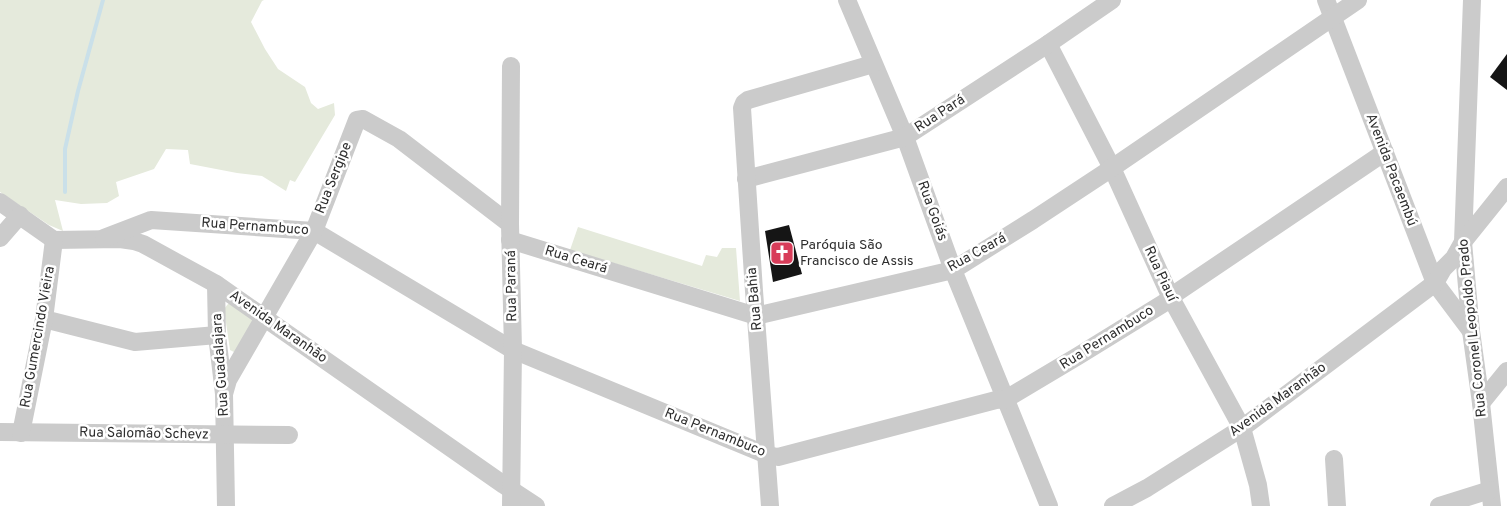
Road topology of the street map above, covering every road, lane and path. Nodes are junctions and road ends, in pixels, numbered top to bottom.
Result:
1 (847, 0) edge
2 (1112, 0) edge
3 (1326, 0) edge
4 (1358, 0) edge
5 (1472, 0) edge
6 (1333, 17) junction
7 (1048, 44) junction
8 (873, 64) junction
9 (511, 66) dead end
10 (358, 120) joint
11 (905, 137) junction
12 (1385, 152) junction
13 (1112, 168) junction
14 (746, 179) junction
15 (1507, 187) edge
16 (0, 202) edge
17 (20, 216) junction
18 (314, 231) junction
19 (510, 232) junction
20 (0, 238) edge
21 (104, 238) junction
22 (54, 240) junction
23 (1463, 242) junction
24 (953, 270) junction
25 (1435, 283) junction
26 (216, 284) junction
27 (1171, 298) junction
28 (756, 316) junction
29 (264, 317) junction
30 (44, 319) junction
31 (1471, 331) junction
32 (217, 335) junction
33 (513, 350) junction
34 (1507, 371) edge
35 (224, 394) junction
36 (1006, 399) junction
37 (1481, 403) junction
38 (1242, 428) junction
39 (0, 432) edge
40 (21, 433) junction
41 (225, 436) junction
42 (289, 436) dead end
43 (767, 455) junction
44 (1334, 459) dead end
45 (511, 498) edge
46 (1491, 498) edge
47 (226, 506) edge
48 (536, 506) edge
49 (770, 506) edge
50 (1049, 506) edge
51 (1113, 506) edge
52 (1261, 506) edge
53 (1337, 506) edge
54 (1439, 506) edge

1 - 8 street, Rua Goiás
2 - 7 street, Rua Pará
3 - 6 street, Avenida Pacaembú
4 - 6 street, Rua Ceará
5 - 23 street, Rua Coronel Leopoldo Prado
6 - 12 street, Avenida Pacaembú
6 - 13 street, Rua Ceará
7 - 11 street, Rua Pará
7 - 13 street, Rua Piauí
8 - 11 street, Rua Goiás
8 - 14 street, Rua Bahia
9 - 19 street, Rua Paraná
10 - 18 street, Rua Sergipe
10 - 19 street, Rua Ceará
11 - 14 street, Rua Pará
11 - 24 street, Rua Goiás
12 - 25 street, Avenida Pacaembú
12 - 27 street, Rua Pernambuco
13 - 24 street, Rua Ceará
13 - 27 street, Rua Piauí
14 - 28 street, Rua Bahia
15 - 23 street, Avenida Maranhão
16 - 17 street
17 - 20 street
17 - 22 street
18 - 21 street, Rua Pernambuco
18 - 29 street, Rua Sergipe
18 - 33 street, Rua Pernambuco
19 - 28 street, Rua Ceará
19 - 33 street, Rua Paraná
21 - 22 street, Avenida Maranhão
21 - 26 street, Avenida Maranhão
22 - 30 street, Rua Gumercindo Vieira
23 - 25 street, Avenida Maranhão
23 - 31 street, Rua Coronel Leopoldo Prado
24 - 28 street, Rua Ceará
24 - 36 street, Rua Goiás
25 - 31 street, Avenida Pacaembú
25 - 38 street, Avenida Maranhão
26 - 29 street, Avenida Maranhão
26 - 32 street, Rua Guadalajara
27 - 36 street, Rua Pernambuco
27 - 38 street, Rua Piauí
28 - 43 street, Rua Bahia
29 - 35 street, Rua Sergipe
29 - 45 street, Avenida Maranhão
30 - 32 street
30 - 40 street, Rua Gumercindo Vieira
31 - 37 street, Rua Coronel Leopoldo Prado
32 - 35 street, Rua Guadalajara
33 - 43 street, Rua Pernambuco
33 - 45 street, Rua Paraná
34 - 37 street
35 - 41 street, Rua Guadalajara
36 - 43 street, Rua Pernambuco
36 - 50 street, Rua Goiás
37 - 46 street, Rua Coronel Leopoldo Prado
38 - 51 street, Avenida Maranhão
38 - 52 street, Rua Piauí
39 - 40 street, Rua Salomão Schevz
40 - 41 street, Rua Salomão Schevz
41 - 42 street, Rua Salomão Schevz
41 - 47 street, Rua Guadalajara
43 - 49 street, Rua Bahia
44 - 53 street
45 - 48 street, Avenida Maranhão
46 - 54 street

